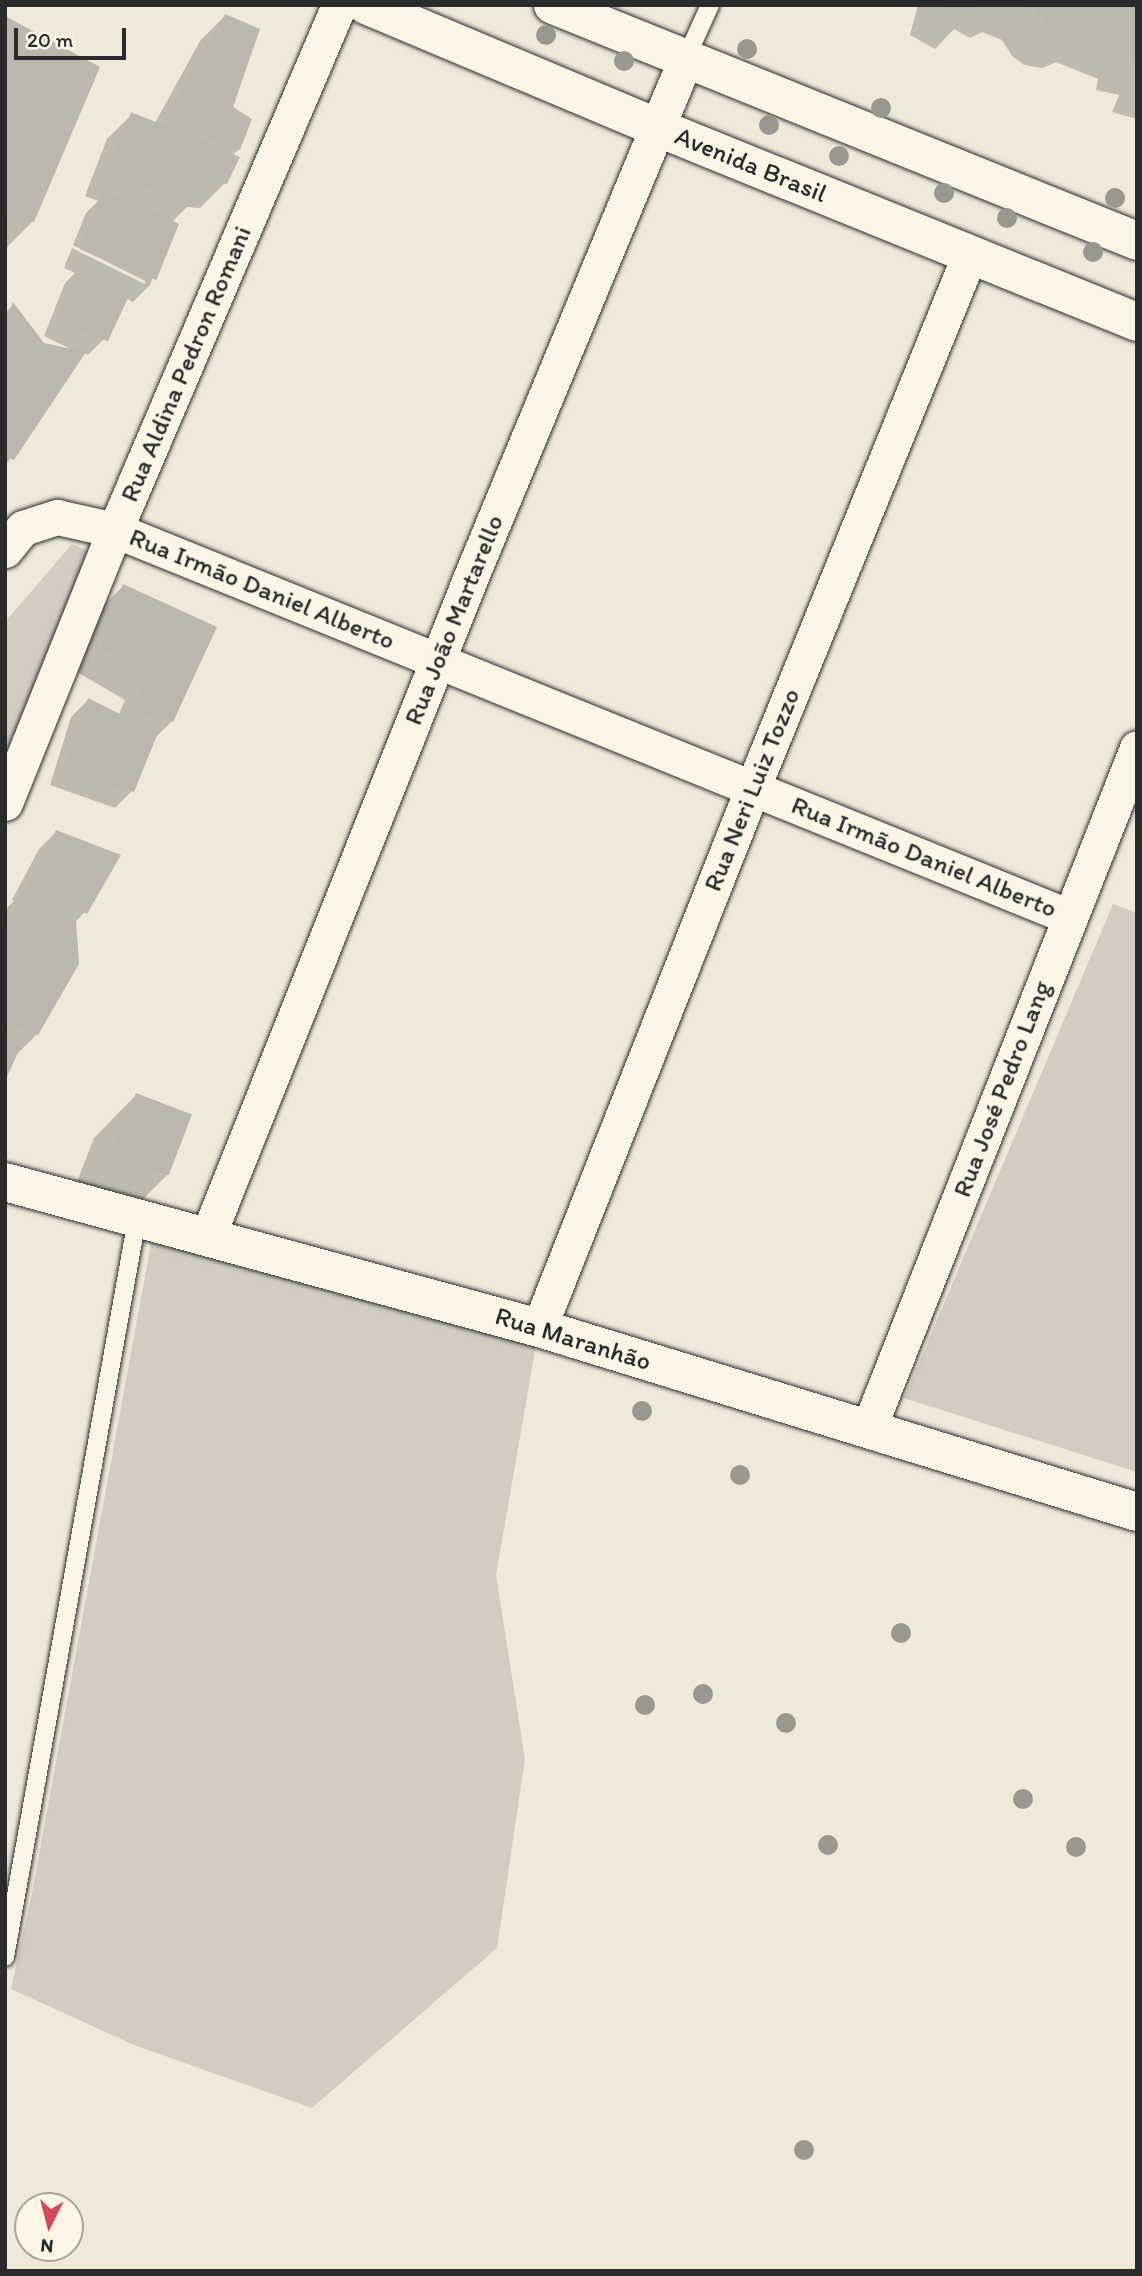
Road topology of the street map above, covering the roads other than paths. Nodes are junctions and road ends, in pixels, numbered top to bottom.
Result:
1 (340, 5) edge
2 (366, 5) edge
3 (553, 5) edge
4 (710, 5) edge
5 (686, 58) junction
6 (656, 127) junction
7 (1137, 241) edge
8 (970, 254) junction
9 (1137, 322) edge
10 (115, 530) junction
11 (5, 550) edge
12 (437, 660) junction
13 (1137, 748) edge
14 (753, 787) junction
15 (5, 803) edge
16 (1070, 917) junction
17 (5, 1182) edge
18 (137, 1219) junction
19 (207, 1238) junction
20 (539, 1328) junction
21 (868, 1430) junction
22 (1137, 1512) edge
23 (5, 1957) edge

1 - 10 street, Rua Aldina Pedron Romani
2 - 6 main road, Avenida Brasil
3 - 5 main road
4 - 5 lane, Rua João Martarello
5 - 6 street, Rua João Martarello
5 - 7 main road
6 - 8 main road, Avenida Brasil
6 - 12 street, Rua João Martarello
8 - 9 main road, Avenida Brasil
8 - 14 street, Rua Neri Luiz Tozzo
10 - 11 street, Rua Irmão Daniel Alberto
10 - 12 street, Rua Irmão Daniel Alberto
10 - 15 street, Rua Aldina Pedron Romani
12 - 14 street, Rua Irmão Daniel Alberto
12 - 19 street, Rua João Martarello
13 - 16 street, Rua José Pedro Lang
14 - 16 street, Rua Irmão Daniel Alberto
14 - 20 street, Rua Neri Luiz Tozzo
16 - 21 street, Rua José Pedro Lang
17 - 18 main road, Rua Maranhão
18 - 19 main road, Rua Maranhão
18 - 23 lane
19 - 20 main road, Rua Maranhão
20 - 21 main road, Rua Maranhão
21 - 22 main road, Rua Maranhão

